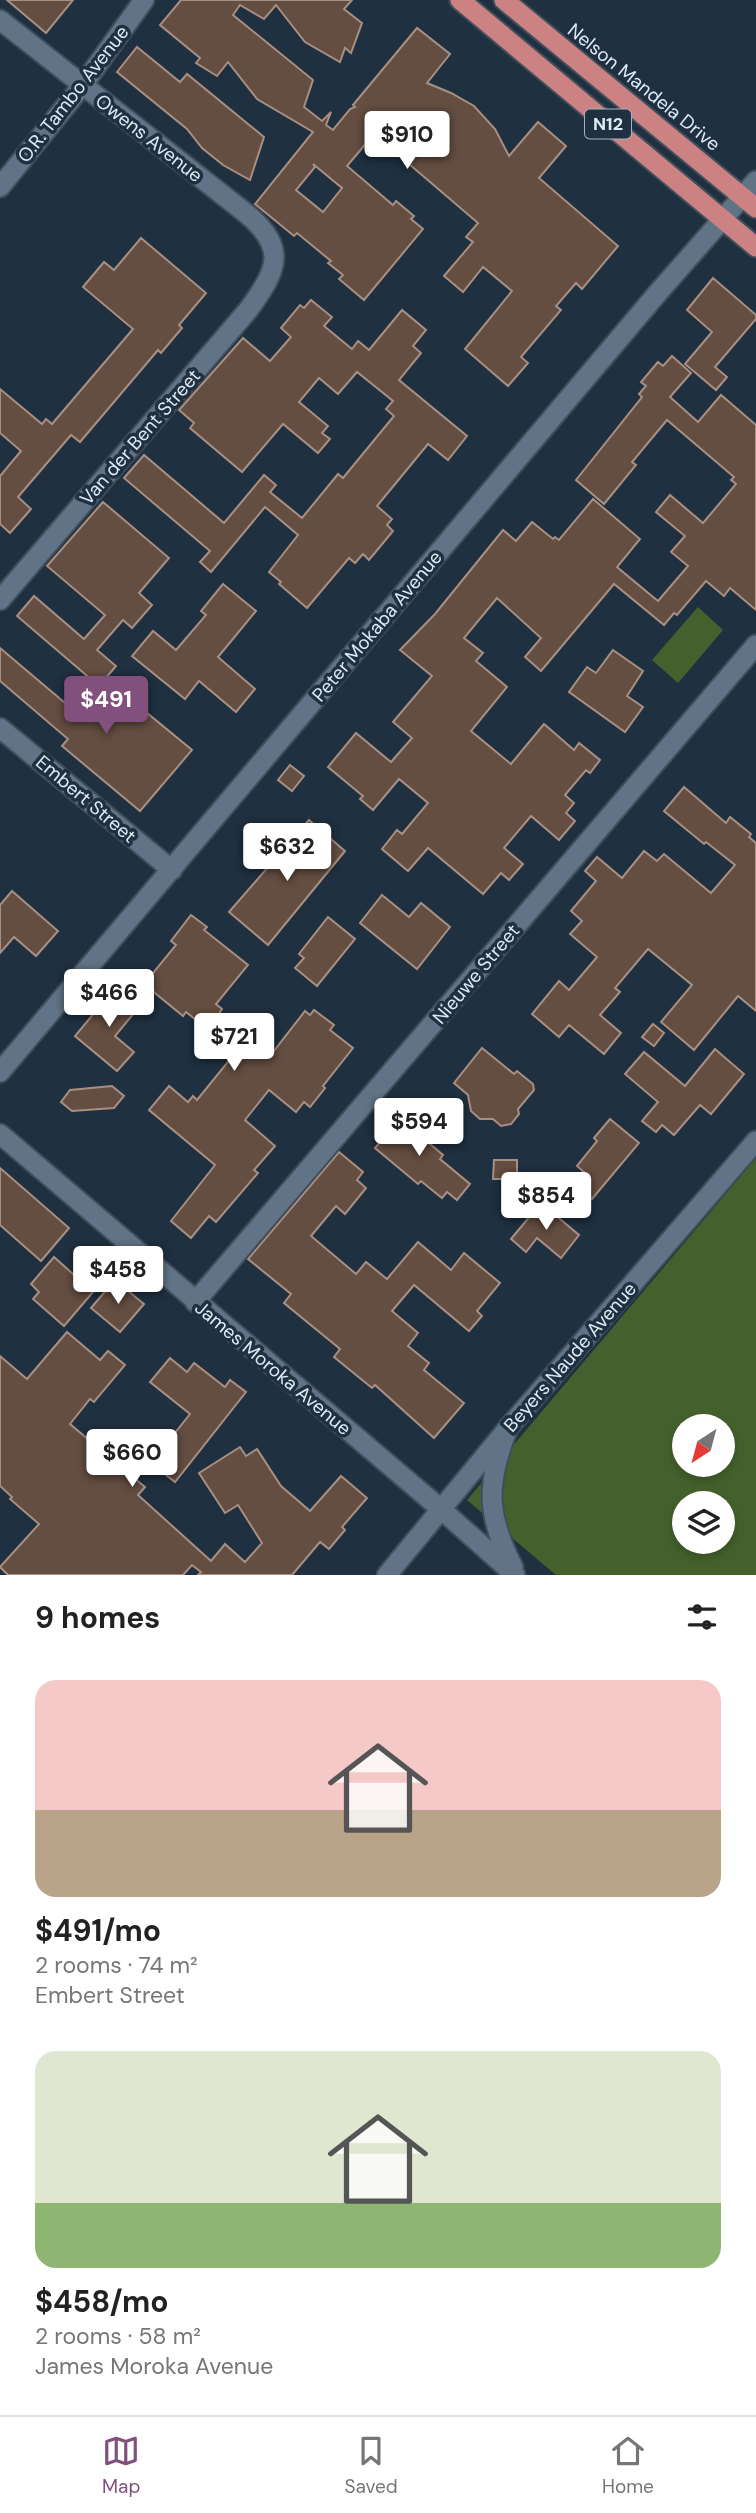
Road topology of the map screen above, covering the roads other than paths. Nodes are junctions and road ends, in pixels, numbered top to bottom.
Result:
1 (144, 0) edge
2 (460, 0) edge
3 (504, 0) edge
4 (0, 20) edge
5 (82, 86) junction
6 (756, 181) edge
7 (0, 187) edge
8 (749, 202) edge
9 (723, 219) junction
10 (756, 247) edge
11 (272, 269) joint
12 (0, 600) edge
13 (756, 645) edge
14 (0, 728) edge
15 (172, 870) junction
16 (0, 1072) edge
17 (0, 1133) edge
18 (756, 1141) edge
19 (195, 1302) junction
20 (508, 1428) junction
21 (442, 1510) junction
22 (387, 1575) edge
23 (516, 1575) edge

1 - 5 street, O.R. Tambo Avenue
2 - 9 highway, N12
3 - 8 highway, Nelson Mandela Drive / N12
4 - 5 street, Owens Avenue
5 - 7 street, O.R. Tambo Avenue
5 - 11 street, Owens Avenue
6 - 8 street, Peter Mokaba Avenue
8 - 9 street, Peter Mokaba Avenue
9 - 10 highway, N12
9 - 15 street, Peter Mokaba Avenue
11 - 12 street, Van der Bent Street
13 - 19 street, Nieuwe Street
14 - 15 street, Embert Street
15 - 16 street, Peter Mokaba Avenue
17 - 19 street, James Moroka Avenue
18 - 20 street, Beyers Naude Avenue
19 - 21 street, James Moroka Avenue
20 - 21 street, Beyers Naude Avenue
20 - 23 street
21 - 22 street, Beyers Naude Avenue
21 - 23 street, James Moroka Avenue

